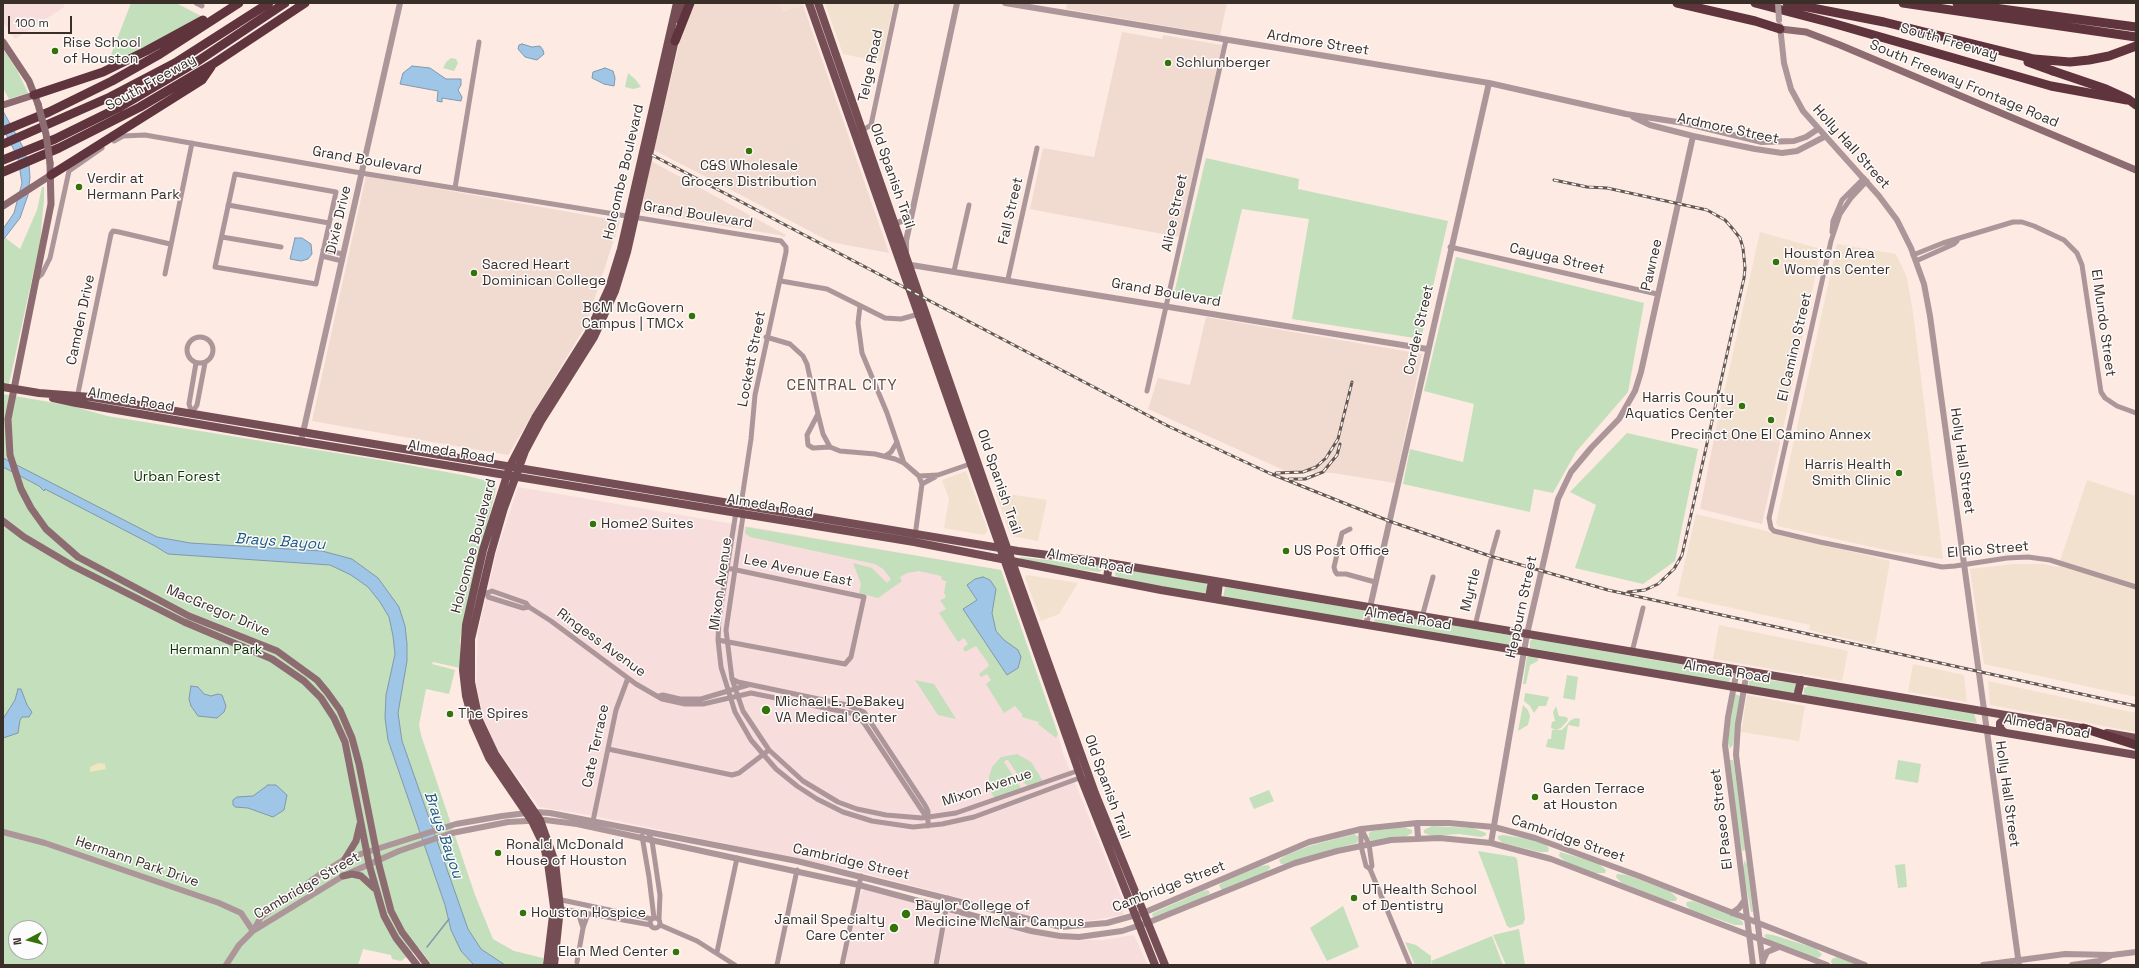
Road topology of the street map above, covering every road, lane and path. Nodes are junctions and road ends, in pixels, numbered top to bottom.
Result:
1 (196, 3) edge
2 (234, 3) edge
3 (239, 3) edge
4 (269, 3) edge
5 (285, 3) edge
6 (305, 3) edge
7 (400, 3) edge
8 (677, 3) edge
9 (684, 3) edge
10 (690, 3) edge
11 (809, 3) edge
12 (818, 3) edge
13 (897, 3) edge
14 (957, 3) edge
15 (1005, 3) edge
16 (1677, 3) edge
17 (1755, 3) edge
18 (1778, 3) edge
19 (1787, 3) edge
20 (1903, 3) edge
21 (1957, 3) edge
22 (1797, 4) edge
23 (202, 6) dead end
24 (1780, 24) junction
25 (2136, 27) edge
26 (824, 32) junction
27 (2136, 37) edge
28 (1226, 40) junction
29 (675, 41) junction
30 (3, 42) edge
31 (479, 42) dead end
32 (2136, 46) edge
33 (1983, 47) junction
34 (213, 64) junction
35 (1489, 83) junction
36 (846, 95) junction
37 (30, 97) junction
38 (2136, 102) edge
39 (3, 105) edge
40 (2136, 105) edge
41 (1626, 114) junction
42 (1818, 129) junction
43 (863, 130) junction
44 (3, 132) edge
45 (1693, 136) junction
46 (1824, 137) junction
47 (862, 141) junction
48 (1764, 142) junction
49 (192, 143) junction
50 (3, 144) edge
51 (1037, 148) dead end
52 (1762, 150) junction
53 (3, 160) edge
54 (2136, 170) edge
55 (3, 172) edge
56 (362, 173) junction
57 (47, 177) junction
58 (1865, 180) junction
59 (455, 188) junction
60 (880, 193) junction
61 (228, 205) junction
62 (969, 205) dead end
63 (3, 206) edge
64 (913, 210) junction
65 (631, 217) junction
66 (329, 223) junction
67 (895, 223) junction
68 (887, 226) junction
69 (222, 237) junction
70 (784, 243) joint
71 (170, 244) junction
72 (282, 247) dead end
73 (1450, 247) junction
74 (323, 250) junction
75 (906, 253) junction
76 (322, 256) junction
77 (343, 258) junction
78 (1915, 258) junction
79 (900, 263) junction
80 (910, 264) junction
81 (954, 271) junction
82 (165, 274) dead end
83 (36, 279) junction
84 (1008, 279) junction
85 (781, 281) junction
86 (1657, 294) junction
87 (860, 306) junction
88 (1166, 306) junction
89 (926, 311) junction
90 (918, 314) junction
91 (766, 337) junction
92 (1427, 349) junction
93 (196, 363) junction
94 (205, 363) junction
95 (948, 374) junction
96 (940, 378) junction
97 (3, 387) edge
98 (13, 390) junction
99 (1147, 391) dead end
100 (77, 399) junction
101 (1632, 399) joint
102 (192, 413) junction
103 (2136, 413) edge
104 (818, 414) junction
105 (190, 423) junction
106 (303, 431) junction
107 (964, 435) junction
108 (302, 442) junction
109 (897, 442) junction
110 (382, 444) junction
111 (830, 447) junction
112 (380, 454) junction
113 (885, 456) junction
114 (904, 463) junction
115 (974, 463) junction
116 (514, 467) junction
117 (507, 475) junction
118 (938, 475) junction
119 (516, 476) junction
120 (919, 476) junction
121 (986, 486) junction
122 (922, 487) junction
123 (978, 488) junction
124 (741, 505) junction
125 (739, 515) junction
126 (3, 521) edge
127 (1770, 528) joint
128 (1350, 529) dead end
129 (1498, 532) dead end
130 (915, 533) junction
131 (914, 542) junction
132 (998, 547) junction
133 (1008, 549) junction
134 (1492, 553) dead end
135 (78, 557) junction
136 (1002, 558) junction
137 (1491, 560) dead end
138 (1012, 561) junction
139 (1109, 563) junction
140 (1964, 564) junction
141 (73, 566) junction
142 (727, 568) junction
143 (735, 570) junction
144 (1433, 577) dead end
145 (1106, 579) junction
146 (1371, 580) junction
147 (1216, 582) junction
148 (2136, 587) edge
149 (481, 591) junction
150 (1213, 599) junction
151 (1370, 608) junction
152 (1643, 608) dead end
153 (1422, 617) junction
154 (1366, 625) junction
155 (1475, 626) junction
156 (1527, 634) junction
157 (1039, 635) junction
158 (1031, 639) junction
159 (718, 640) junction
160 (726, 641) junction
161 (1524, 652) junction
162 (1632, 652) junction
163 (289, 658) junction
164 (282, 665) junction
165 (1737, 670) junction
166 (1747, 671) junction
167 (628, 678) junction
168 (732, 679) junction
169 (1801, 680) junction
170 (749, 685) junction
171 (1734, 687) junction
172 (1744, 689) junction
173 (734, 690) junction
174 (728, 691) junction
175 (659, 696) junction
176 (736, 696) junction
177 (807, 697) junction
178 (1797, 697) junction
179 (730, 698) junction
180 (1063, 700) junction
181 (805, 703) junction
182 (1054, 704) junction
183 (1983, 711) junction
184 (2008, 716) junction
185 (2083, 728) junction
186 (1986, 729) junction
187 (2004, 732) junction
188 (2136, 738) edge
189 (2136, 745) edge
190 (608, 749) junction
191 (769, 750) junction
192 (763, 755) junction
193 (1736, 755) junction
194 (2136, 755) edge
195 (1726, 756) junction
196 (1078, 770) junction
197 (1088, 772) junction
198 (1080, 778) junction
199 (916, 802) junction
200 (531, 812) junction
201 (915, 818) junction
202 (927, 818) junction
203 (482, 819) junction
204 (361, 820) junction
205 (536, 821) junction
206 (593, 821) junction
207 (1417, 823) junction
208 (928, 826) junction
209 (1494, 828) junction
210 (1362, 829) junction
211 (469, 830) junction
212 (3, 832) edge
213 (645, 832) junction
214 (1418, 838) junction
215 (642, 839) junction
216 (652, 841) junction
217 (1491, 843) junction
218 (1369, 844) junction
219 (1361, 846) junction
220 (1557, 846) junction
221 (375, 849) junction
222 (1112, 849) junction
223 (367, 851) junction
224 (1748, 855) junction
225 (1738, 856) junction
226 (738, 858) junction
227 (1272, 858) junction
228 (1551, 859) junction
229 (345, 860) junction
230 (378, 860) junction
231 (369, 864) junction
232 (1614, 867) junction
233 (1370, 869) junction
234 (797, 870) junction
235 (1278, 871) junction
236 (343, 876) junction
237 (861, 876) junction
238 (1609, 879) junction
239 (859, 884) junction
240 (375, 889) junction
241 (1682, 894) junction
242 (948, 898) junction
243 (1744, 901) junction
244 (557, 903) junction
245 (1677, 907) junction
246 (947, 908) junction
247 (578, 912) junction
248 (1732, 913) junction
249 (588, 914) junction
250 (1139, 914) junction
251 (1746, 919) junction
252 (656, 920) junction
253 (1757, 923) junction
254 (650, 925) junction
255 (1143, 925) junction
256 (1061, 927) junction
257 (583, 928) junction
258 (253, 931) junction
259 (1748, 935) junction
260 (1060, 936) junction
261 (1759, 939) junction
262 (1779, 947) junction
263 (717, 952) junction
264 (1828, 952) junction
265 (2136, 952) edge
266 (2112, 955) junction
267 (577, 962) dead end
268 (551, 963) edge
269 (2019, 963) edge
270 (1825, 964) edge
271 (226, 965) edge
272 (417, 965) edge
273 (427, 965) edge
274 (735, 965) edge
275 (777, 965) edge
276 (842, 965) edge
277 (936, 965) edge
278 (1155, 965) edge
279 (1165, 965) edge
280 (1410, 965) edge
281 (1753, 965) edge
282 (1763, 965) edge
283 (1865, 965) edge
284 (1983, 965) edge
285 (2072, 965) edge

1 - 23 street
2 - 37 highway
3 - 44 highway, South Freeway
4 - 50 highway
5 - 53 highway
6 - 34 highway, South Freeway
7 - 56 street, Dixie Drive
8 - 65 main road, Holcombe Boulevard
9 - 29 main road, Holcombe Boulevard
10 - 29 highway
11 - 26 main road, Old Spanish Trail
12 - 26 main road, Old Spanish Trail
13 - 43 street, Telge Road
14 - 64 street
15 - 28 street, Ardmore Street
16 - 24 highway
17 - 38 highway, South Freeway
18 - 24 street, Holly Hall Street, bridge
19 - 22 highway
20 - 27 highway
21 - 25 highway
22 - 33 highway
24 - 42 street, Holly Hall Street
24 - 54 main road, South Freeway Frontage Road
26 - 36 main road, Old Spanish Trail
28 - 35 street, Ardmore Street
28 - 88 street, Alice Street
29 - 65 main road, Holcombe Boulevard
30 - 37 main road, MacGregor Drive
31 - 59 street
32 - 33 highway
33 - 40 highway, bridge
34 - 55 highway, South Freeway
34 - 57 highway
35 - 41 street, Ardmore Street
35 - 73 street, Corder Street
36 - 43 main road, Old Spanish Trail
36 - 47 main road, Old Spanish Trail
37 - 39 main road
37 - 57 main road, MacGregor Drive, bridge
41 - 45 street, Ardmore Street
41 - 48 street, Ardmore Street
42 - 46 street, Holly Hall Street
42 - 48 street, Ardmore Street
43 - 47 main road, Old Spanish Trail
45 - 52 street, Ardmore Street
45 - 86 street, Pawnee
46 - 52 street, Ardmore Street
46 - 58 street, Holly Hall Street
47 - 60 main road, Old Spanish Trail
48 - 52 street
49 - 56 street, Grand Boulevard
49 - 71 street
49 - 83 street, Grand Boulevard
51 - 84 street, Fall Street
56 - 59 street, Grand Boulevard
56 - 77 street, Dixie Drive
57 - 63 main road
57 - 83 main road, MacGregor Drive
58 - 78 street, Holly Hall Street
58 - 127 street, El Camino Street
59 - 65 street, Grand Boulevard
60 - 67 main road, Old Spanish Trail
60 - 68 main road, Old Spanish Trail
61 - 66 street
61 - 66 street
61 - 69 street
62 - 81 street
64 - 67 street
64 - 75 street
65 - 70 street, Grand Boulevard
65 - 116 main road, Holcombe Boulevard
66 - 74 street
67 - 68 street
67 - 75 main road, Old Spanish Trail
68 - 79 main road, Old Spanish Trail
69 - 72 street
69 - 76 street
70 - 85 street, Lockett Street
71 - 82 street
71 - 100 street, Camden Drive
73 - 86 street, Cayuga Street
73 - 92 street, Corder Street
74 - 76 street
74 - 77 street
75 - 80 main road, Old Spanish Trail
76 - 77 street
77 - 106 street, Dixie Drive
78 - 103 street, El Mundo Street
78 - 140 street, Holly Hall Street
79 - 80 street, Grand Boulevard
79 - 90 main road, Old Spanish Trail
80 - 81 street, Grand Boulevard
80 - 89 main road, Old Spanish Trail
81 - 84 street, Grand Boulevard
83 - 98 main road, MacGregor Drive
84 - 88 street, Grand Boulevard
85 - 87 street
85 - 91 street, Lockett Street
86 - 101 street, Pawnee
87 - 90 street
87 - 109 street
88 - 92 street, Grand Boulevard
88 - 99 street, Alice Street
89 - 90 street
89 - 95 main road, Old Spanish Trail
90 - 96 main road, Old Spanish Trail
91 - 104 street
91 - 124 street, Lockett Street
92 - 146 street, Corder Street
93 - 94 street
93 - 94 street
93 - 102 street
94 - 102 street
95 - 96 main road
95 - 107 main road, Old Spanish Trail
96 - 107 main road, Old Spanish Trail
97 - 98 main road, Almeda Road
98 - 100 main road, Almeda Road
98 - 135 main road, MacGregor Drive
100 - 102 main road, Almeda Road
100 - 105 main road, Almeda Road
101 - 156 street, Hepburn Street
102 - 105 main road
102 - 106 main road, Almeda Road
104 - 111 street
104 - 111 street
105 - 108 main road, Almeda Road
106 - 108 street, Dixie Drive
106 - 110 main road, Almeda Road
107 - 115 main road, Old Spanish Trail
108 - 112 main road, Almeda Road
109 - 113 street
109 - 114 street
110 - 112 main road
110 - 116 main road, Almeda Road
111 - 113 street
112 - 117 main road, Almeda Road
113 - 114 street
114 - 120 street
115 - 118 street
115 - 121 main road, Old Spanish Trail
115 - 123 main road, Old Spanish Trail
116 - 117 main road, Holcombe Boulevard
116 - 119 main road, Holcombe Boulevard
116 - 124 main road, Almeda Road
117 - 119 main road, Almeda Road
117 - 149 main road, Holcombe Boulevard
118 - 120 street
118 - 122 street
119 - 125 main road, Almeda Road
119 - 149 main road, Holcombe Boulevard
120 - 122 street
121 - 123 main road
121 - 133 main road, Old Spanish Trail
122 - 130 street
123 - 132 main road, Old Spanish Trail
124 - 125 street, Mixon Avenue
124 - 125 street, Mixon Avenue
124 - 130 main road, Almeda Road
125 - 131 main road, Almeda Road
125 - 142 street, Mixon Avenue
125 - 143 street, Mixon Avenue
126 - 141 main road, MacGregor Drive
127 - 140 street, El Rio Street
128 - 146 street
129 - 134 street, Myrtle
130 - 131 street
130 - 132 main road, Almeda Road
131 - 136 main road, Almeda Road
132 - 133 main road, Almeda Road
132 - 136 main road, Old Spanish Trail
133 - 138 main road, Old Spanish Trail
133 - 139 main road, Almeda Road
135 - 141 main road
135 - 163 main road, MacGregor Drive
136 - 138 main road, Almeda Road
136 - 158 main road, Old Spanish Trail
137 - 155 street, Myrtle
138 - 145 main road, Almeda Road
138 - 157 main road, Old Spanish Trail
139 - 145 main road
139 - 147 main road, Almeda Road
140 - 148 street, El Rio Street
140 - 183 street, Holly Hall Street
141 - 164 main road, MacGregor Drive
142 - 143 street, Lee Avenue East
142 - 159 street, Mixon Avenue
143 - 160 street, Mixon Avenue
143 - 160 street, Lee Avenue East
144 - 153 street
145 - 150 main road, Almeda Road
146 - 151 street, Corder Street
147 - 150 main road
147 - 151 main road, Almeda Road
149 - 167 street, Ringess Avenue
149 - 200 main road, Holcombe Boulevard
150 - 154 main road, Almeda Road
151 - 153 main road, Almeda Road
151 - 154 street, Corder Street
152 - 162 street
153 - 155 main road, Almeda Road
154 - 161 main road, Almeda Road
155 - 156 main road, Almeda Road
156 - 161 street, Hepburn Street
156 - 162 main road, Almeda Road
157 - 158 main road
157 - 180 main road, Old Spanish Trail
158 - 182 main road, Old Spanish Trail
159 - 160 street
159 - 174 street, Mixon Avenue
160 - 168 street, Mixon Avenue
161 - 171 main road, Almeda Road
161 - 209 street, Hepburn Street
162 - 165 main road, Almeda Road
163 - 164 main road
163 - 221 main road, MacGregor Drive
164 - 204 main road, MacGregor Drive
165 - 166 main road, Almeda Road
165 - 171 street, El Paseo Street
166 - 169 main road, Almeda Road
166 - 172 street, El Paseo Street
167 - 175 street, Ringess Avenue
167 - 190 street, Cate Terrace
168 - 170 street
168 - 173 street, Mixon Avenue
169 - 178 main road
169 - 183 main road, Almeda Road
170 - 173 street, Ringess Avenue
170 - 177 street
171 - 172 main road, Almeda Road
171 - 195 street, El Paseo Street
172 - 178 main road, Almeda Road
172 - 193 street, El Paseo Street
173 - 174 street, Ringess Avenue
173 - 176 street, Mixon Avenue
174 - 175 street, Ringess Avenue
174 - 179 street, Mixon Avenue
175 - 179 street, Ringess Avenue
176 - 179 street, Ringess Avenue
176 - 181 street, Ringess Avenue
176 - 191 street, Mixon Avenue
177 - 181 street
177 - 202 street
178 - 186 main road, Almeda Road
179 - 192 street, Mixon Avenue
180 - 182 main road
180 - 197 main road, Old Spanish Trail
181 - 199 street, Ringess Avenue
182 - 196 main road, Old Spanish Trail
183 - 184 main road, Almeda Road
183 - 186 street, Holly Hall Street
184 - 185 main road, Almeda Road
184 - 187 main road
185 - 188 main road, Almeda Road
185 - 189 highway
186 - 187 main road, Almeda Road
186 - 269 street, Holly Hall Street
187 - 194 main road, Almeda Road
190 - 192 street
190 - 206 street, Cate Terrace
191 - 192 street
191 - 201 street, Mixon Avenue
192 - 208 street, Mixon Avenue
193 - 195 street
193 - 224 street, El Paseo Street
195 - 225 street, El Paseo Street
196 - 197 street
196 - 198 main road, Old Spanish Trail
196 - 202 street, Mixon Avenue
197 - 198 street, Mixon Avenue
197 - 222 main road, Old Spanish Trail
198 - 208 street, Mixon Avenue
198 - 222 main road, Old Spanish Trail
199 - 201 street
199 - 202 street, Ringess Avenue
200 - 203 street, Cambridge Street
200 - 205 main road, Holcombe Boulevard
200 - 206 street, Cambridge Street
201 - 202 street, Mixon Avenue
202 - 208 street
203 - 211 street
203 - 221 street, Cambridge Street
204 - 223 main road, MacGregor Drive
204 - 229 main road
205 - 211 street, Cambridge Street
205 - 215 street, Cambridge Street
205 - 244 main road, Holcombe Boulevard
206 - 213 street, Cambridge Street
207 - 209 street, Cambridge Street
207 - 210 street, Cambridge Street
207 - 214 street
209 - 217 street, Hepburn Street
209 - 220 street, Cambridge Street
210 - 218 street
210 - 219 street
210 - 227 street, Cambridge Street
211 - 230 street, Cambridge Street
212 - 258 street, Hermann Park Drive
213 - 215 street
213 - 216 street
213 - 237 street, Cambridge Street
214 - 217 street, Cambridge Street
214 - 218 street, Cambridge Street
215 - 216 street, Cambridge Street
215 - 252 street
216 - 226 street, Cambridge Street
216 - 252 street
217 - 228 street, Cambridge Street
218 - 219 street, Cambridge Street
218 - 233 street
219 - 233 street
219 - 235 street, Cambridge Street
220 - 228 street
220 - 232 street, Cambridge Street
221 - 223 street, Cambridge Street
221 - 230 main road, MacGregor Drive
222 - 250 main road, Old Spanish Trail
223 - 229 street, Cambridge Street
223 - 231 main road, MacGregor Drive
224 - 225 street
224 - 253 street, El Paseo Street
225 - 243 street, El Paseo Street
226 - 234 street, Cambridge Street
226 - 263 street
227 - 235 street
227 - 250 street, Cambridge Street
228 - 238 street, Cambridge Street
229 - 258 street, Cambridge Street
230 - 231 street, Cambridge Street
230 - 273 main road, MacGregor Drive
231 - 236 street, Cambridge Street
231 - 240 main road, MacGregor Drive
232 - 238 street
232 - 241 street, Cambridge Street
233 - 280 street
234 - 239 street, Cambridge Street
234 - 275 street
235 - 255 street, Cambridge Street
236 - 240 main road
236 - 258 street, Cambridge Street
237 - 239 street
237 - 242 street, Cambridge Street
238 - 245 street, Cambridge Street
239 - 246 street, Cambridge Street
239 - 276 street
240 - 272 main road, MacGregor Drive
241 - 245 street
241 - 248 street, Cambridge Street
242 - 246 street
242 - 256 street, Cambridge Street
243 - 248 street
243 - 251 street, El Paseo Street
244 - 247 street
244 - 252 street
244 - 268 main road, Holcombe Boulevard
245 - 259 street, Cambridge Street
246 - 260 street, Cambridge Street
246 - 277 street
247 - 249 street
247 - 257 street
248 - 251 street, Cambridge Street
249 - 254 street
249 - 257 street
250 - 255 main road, Old Spanish Trail
250 - 256 street, Cambridge Street
251 - 253 street, Cambridge Street
251 - 259 street, El Paseo Street
252 - 254 street
252 - 254 street
252 - 263 street
253 - 261 street, El Paseo Street
253 - 264 street, Cambridge Street
255 - 260 street, Cambridge Street
255 - 278 main road, Old Spanish Trail
255 - 279 main road, Old Spanish Trail
256 - 260 street
257 - 267 street
258 - 271 street, Cambridge Street
259 - 261 street, Cambridge Street
259 - 281 street, El Paseo Street
261 - 262 street, Cambridge Street
261 - 282 street, El Paseo Street
262 - 270 street, Cambridge Street
262 - 282 street
263 - 274 street
264 - 270 street
264 - 283 street, Cambridge Street
265 - 266 street
266 - 269 street
266 - 285 street
269 - 284 street

